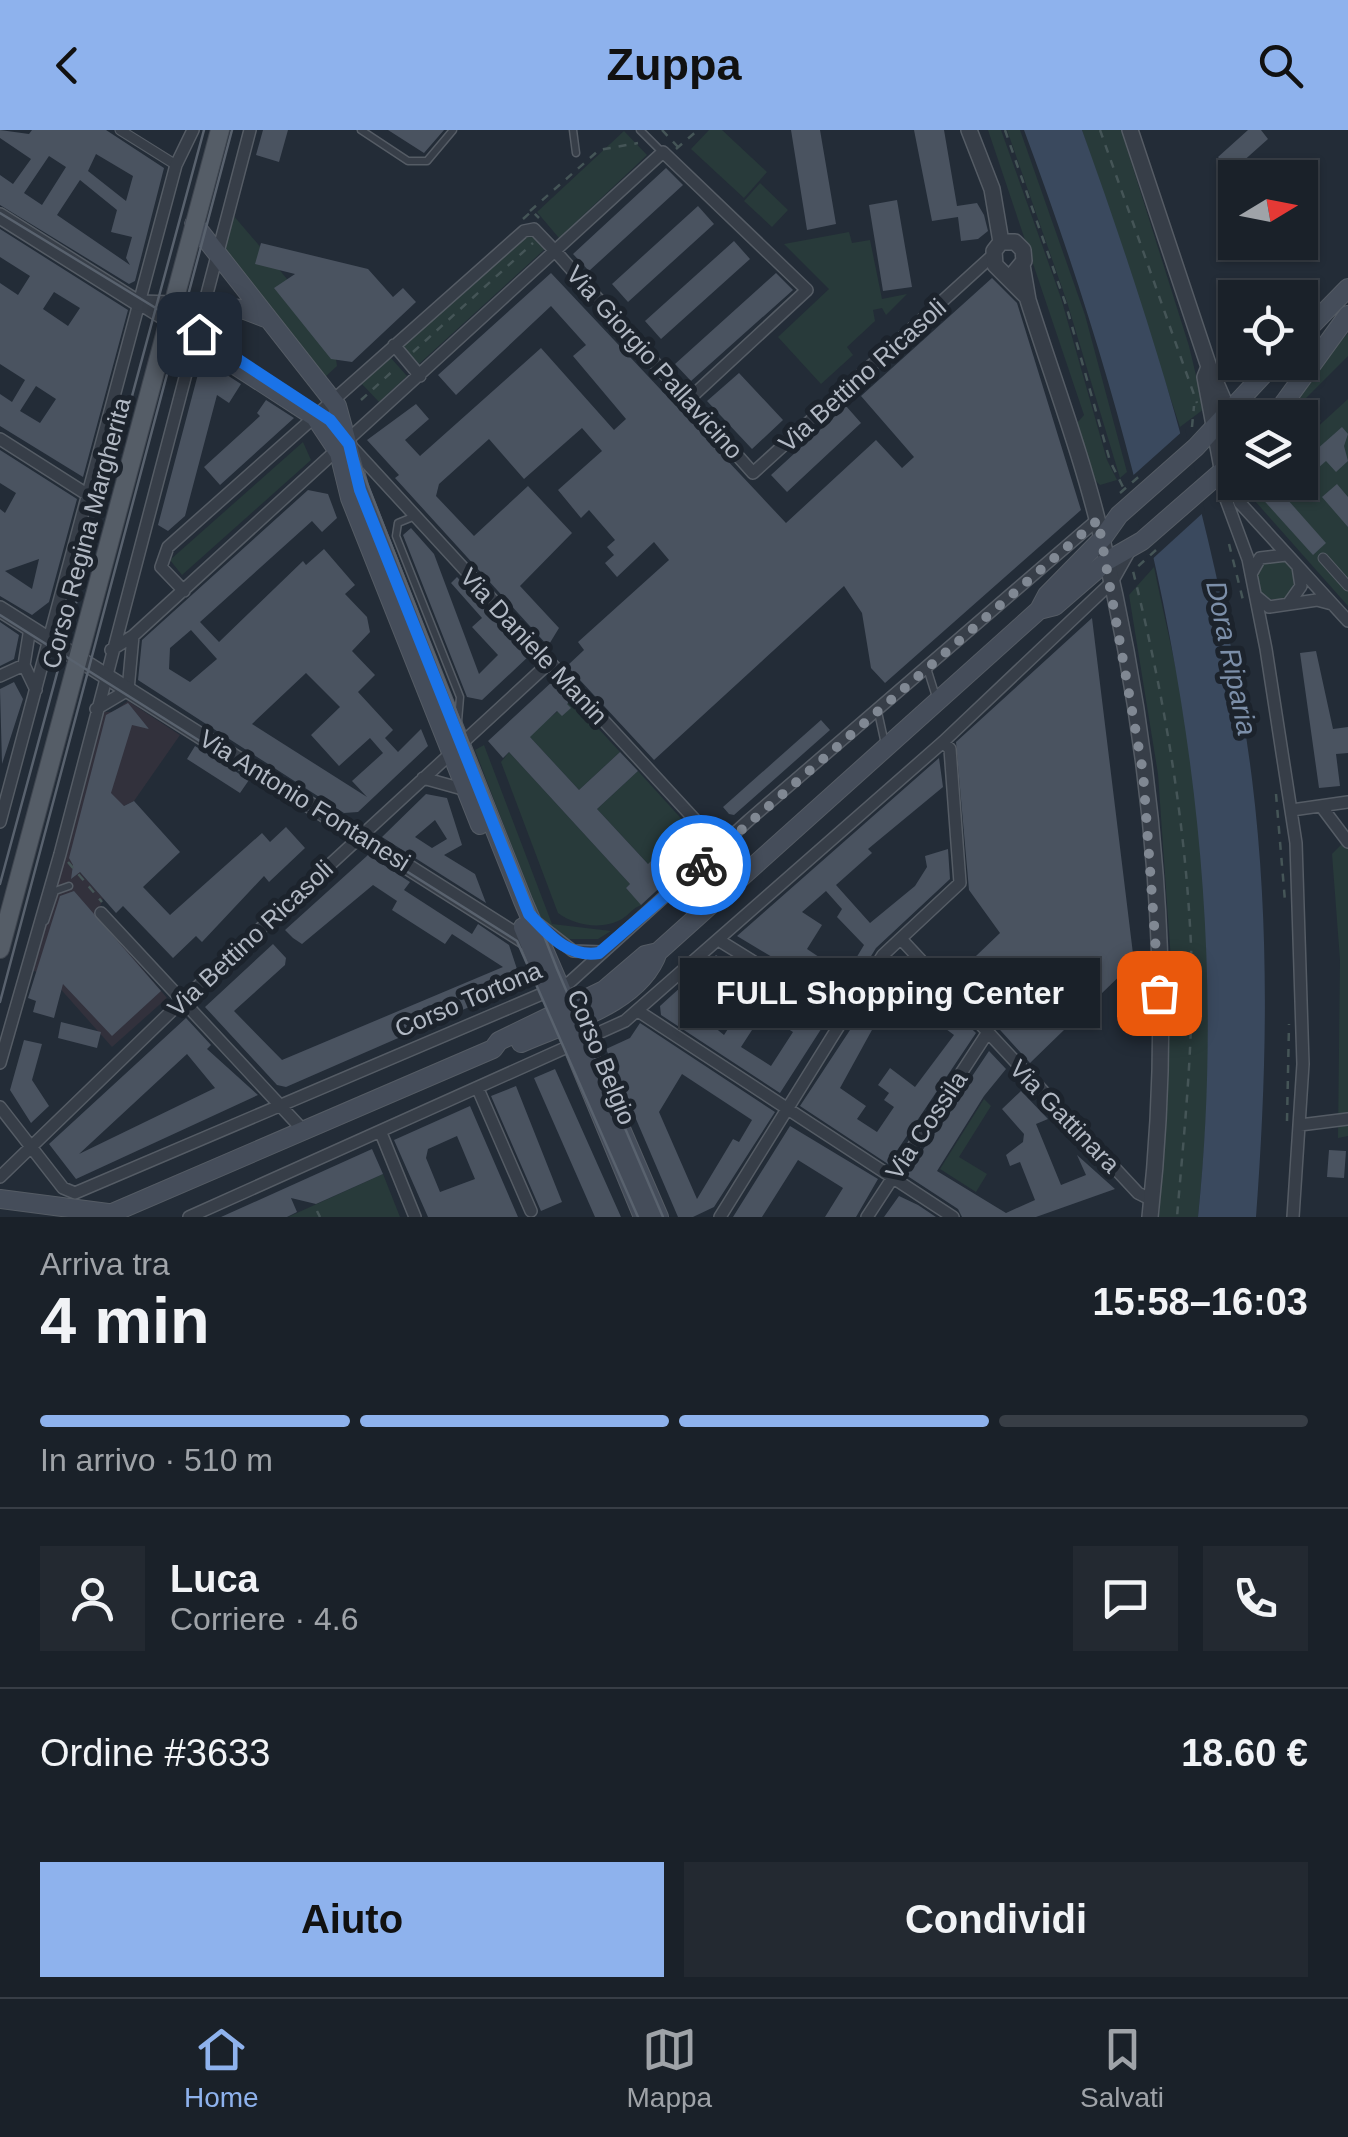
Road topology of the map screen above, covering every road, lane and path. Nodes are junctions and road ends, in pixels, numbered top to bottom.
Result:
1 (120, 130) edge
2 (193, 130) edge
3 (220, 130) edge
4 (250, 130) edge
5 (361, 130) edge
6 (453, 130) edge
7 (574, 130) edge
8 (640, 130) edge
9 (662, 130) edge
10 (698, 130) edge
11 (969, 130) edge
12 (1005, 130) edge
13 (1100, 130) edge
14 (1130, 130) edge
15 (679, 147) junction
16 (576, 153) dead end
17 (666, 155) junction
18 (176, 165) junction
19 (0, 216) edge
20 (194, 224) junction
21 (534, 242) dead end
22 (556, 252) junction
23 (216, 254) junction
24 (1004, 261) junction
25 (1348, 288) edge
26 (138, 303) junction
27 (204, 305) junction
28 (1348, 315) edge
29 (172, 316) junction
30 (1318, 318) edge
31 (273, 321) junction
32 (196, 336) junction
33 (394, 345) junction
34 (406, 359) junction
35 (1209, 367) junction
36 (420, 376) junction
37 (1258, 380) edge
38 (1210, 398) junction
39 (361, 400) dead end
40 (1239, 400) edge
41 (1286, 400) edge
42 (687, 401) junction
43 (1218, 403) edge
44 (323, 409) junction
45 (1218, 412) edge
46 (1218, 423) edge
47 (0, 439) edge
48 (344, 448) junction
49 (753, 473) joint
50 (1218, 473) edge
51 (88, 495) junction
52 (1128, 496) junction
53 (1227, 500) edge
54 (1238, 500) edge
55 (415, 516) junction
56 (1098, 520) junction
57 (143, 535) junction
58 (1102, 539) junction
59 (1229, 546) dead end
60 (168, 547) junction
61 (1141, 552) junction
62 (1323, 558) dead end
63 (1107, 561) junction
64 (1294, 561) junction
65 (1251, 578) junction
66 (1112, 582) junction
67 (1348, 586) edge
68 (184, 591) junction
69 (1254, 592) junction
70 (1244, 603) dead end
71 (1286, 606) junction
72 (1336, 607) junction
73 (0, 610) edge
74 (1039, 610) junction
75 (1348, 621) edge
76 (30, 628) junction
77 (134, 636) junction
78 (49, 640) junction
79 (111, 650) junction
80 (78, 658) junction
81 (549, 663) junction
82 (24, 665) junction
83 (927, 668) junction
84 (105, 674) junction
85 (0, 676) edge
86 (36, 690) junction
87 (128, 690) junction
88 (938, 702) junction
89 (96, 709) junction
90 (878, 711) junction
91 (944, 742) junction
92 (456, 743) junction
93 (886, 749) junction
94 (423, 778) junction
95 (466, 790) junction
96 (1275, 791) dead end
97 (1348, 802) edge
98 (1321, 806) junction
99 (1292, 810) junction
100 (0, 822) edge
101 (360, 834) junction
102 (1348, 842) edge
103 (720, 847) junction
104 (60, 854) junction
105 (73, 888) dead end
106 (1285, 903) dead end
107 (97, 910) joint
108 (529, 914) junction
109 (40, 925) junction
110 (900, 939) junction
111 (720, 941) junction
112 (531, 945) junction
113 (0, 949) edge
114 (606, 950) junction
115 (554, 989) junction
116 (183, 1000) junction
117 (638, 1011) junction
118 (1289, 1014) dead end
119 (565, 1016) junction
120 (846, 1019) junction
121 (986, 1035) junction
122 (576, 1044) junction
123 (0, 1063) edge
124 (478, 1089) junction
125 (281, 1106) junction
126 (0, 1107) edge
127 (786, 1111) junction
128 (1348, 1119) edge
129 (1286, 1122) dead end
130 (1300, 1125) junction
131 (302, 1128) junction
132 (381, 1133) junction
133 (32, 1147) junction
134 (0, 1177) edge
135 (890, 1179) junction
136 (73, 1193) junction
137 (0, 1199) edge
138 (53, 1206) junction
139 (1151, 1209) edge
140 (318, 1211) dead end
141 (531, 1211) dead end
142 (213, 1212) edge
143 (106, 1215) edge
144 (189, 1217) edge
145 (320, 1217) edge
146 (415, 1217) edge
147 (643, 1217) edge
148 (659, 1217) edge
149 (720, 1217) edge
150 (867, 1217) edge
151 (953, 1217) edge
152 (1178, 1217) edge
153 (1293, 1217) edge

1 - 18 street
2 - 18 street, Corso Regina Margherita
3 - 20 main road, Corso Regina Margherita
4 - 23 street
5 - 6 lane
7 - 16 lane
8 - 17 lane
9 - 15 path
10 - 15 path
11 - 24 street
12 - 52 path
13 - 38 path
14 - 35 street
15 - 17 path
17 - 22 street
17 - 42 street
18 - 26 street, Corso Regina Margherita
19 - 26 street
20 - 23 main road, Corso Belgio
20 - 29 main road, Corso Regina Margherita
21 - 34 path
22 - 33 street
22 - 36 street
22 - 42 street, Via Giorgio Pallavicino
23 - 27 street
23 - 31 main road, Corso Belgio
24 - 49 street, Via Bettino Ricasoli
24 - 56 street
25 - 30 main road
26 - 29 street
26 - 51 street, Corso Regina Margherita
27 - 29 main road
27 - 31 main road
27 - 32 street
28 - 41 main road
29 - 32 main road
29 - 80 main road, Corso Regina Margherita
31 - 44 main road, Corso Belgio
32 - 44 main road
32 - 57 street
33 - 34 street
33 - 44 street
34 - 36 street
34 - 39 path
35 - 38 street
35 - 43 street
36 - 48 street
37 - 40 main road
38 - 45 street
42 - 49 street, Via Giorgio Pallavicino
44 - 48 main road, Corso Belgio
44 - 60 street
46 - 52 main road, Corso Tortona
47 - 51 street
48 - 55 street, Via Daniele Manin
48 - 68 street
48 - 92 main road, Corso Belgio
50 - 61 main road, Corso Tortona
51 - 78 street, Corso Regina Margherita
52 - 58 main road, Corso Tortona
53 - 65 street
54 - 64 street
55 - 81 street, Via Daniele Manin
55 - 92 lane, Corso Belgio
56 - 58 street
56 - 83 street, Corso Tortona
57 - 60 street
57 - 79 street
58 - 63 street
58 - 74 main road, Corso Tortona
59 - 70 path
60 - 68 street
61 - 63 main road, Corso Tortona
61 - 66 street
61 - 152 path
62 - 67 street
63 - 66 street
63 - 74 main road, Corso Tortona
64 - 65 street
64 - 71 street
64 - 72 street
65 - 69 street
66 - 91 street
66 - 139 street
68 - 77 street
69 - 71 street
69 - 99 street
71 - 72 street
72 - 75 street
73 - 76 street, Via Antonio Fontanesi
74 - 88 main road, Corso Tortona
76 - 78 street, Via Antonio Fontanesi
76 - 82 street, Corso Regina Margherita
77 - 79 street
77 - 87 street
78 - 80 street, Via Antonio Fontanesi
78 - 86 street, Corso Regina Margherita
79 - 84 street
80 - 84 street, Via Antonio Fontanesi
80 - 113 main road, Corso Regina Margherita
81 - 92 street, Via Bettino Ricasoli
81 - 103 street, Via Daniele Manin
82 - 85 street
82 - 86 street, Corso Regina Margherita
83 - 88 lane
83 - 90 street, Corso Tortona
84 - 87 street, Via Antonio Fontanesi
84 - 89 street
86 - 100 street, Corso Regina Margherita
87 - 89 street
87 - 101 street, Via Antonio Fontanesi
88 - 93 main road, Corso Tortona
89 - 104 street
90 - 93 lane
90 - 103 street, Corso Tortona
91 - 110 street
91 - 111 street
92 - 94 street, Via Bettino Ricasoli
92 - 95 main road, Corso Belgio
92 - 108 main road, Corso Belgio
93 - 119 main road, Corso Tortona
94 - 95 street
94 - 101 street, Via Bettino Ricasoli
95 - 112 main road, Corso Belgio
96 - 106 path
97 - 98 street
98 - 99 street
98 - 102 street
99 - 130 street
101 - 112 street, Via Antonio Fontanesi
101 - 116 street, Via Bettino Ricasoli
103 - 114 street, Corso Tortona
104 - 107 path
104 - 109 street
105 - 109 lane
107 - 116 street
108 - 114 street
108 - 115 main road, Corso Belgio
109 - 123 street
110 - 120 street
110 - 121 street, Via Gattinara
111 - 117 street
111 - 120 street
112 - 115 main road, Corso Belgio
114 - 115 street, Corso Tortona
115 - 119 main road, Corso Belgio
115 - 125 street, Corso Tortona
116 - 125 street
116 - 133 street, Via Bettino Ricasoli
117 - 122 street
117 - 127 street
118 - 129 path
119 - 122 main road, Corso Belgio
119 - 131 main road, Corso Tortona
120 - 127 street
121 - 135 street, Via Cossila
121 - 139 street, Via Gattinara
122 - 124 street
122 - 147 main road, Corso Belgio
122 - 148 main road, Corso Belgio
124 - 132 street
124 - 141 street
125 - 131 street
125 - 136 street, Corso Tortona
126 - 133 street
127 - 135 street
127 - 149 street
128 - 130 street
130 - 153 street
131 - 143 main road, Corso Tortona
132 - 142 street
132 - 146 street
133 - 134 street, Via Bettino Ricasoli
133 - 136 street
135 - 150 street, Via Cossila
135 - 151 street
136 - 138 lane
137 - 138 main road, Corso Tortona
138 - 143 main road, Corso Tortona
140 - 145 path
142 - 144 street

